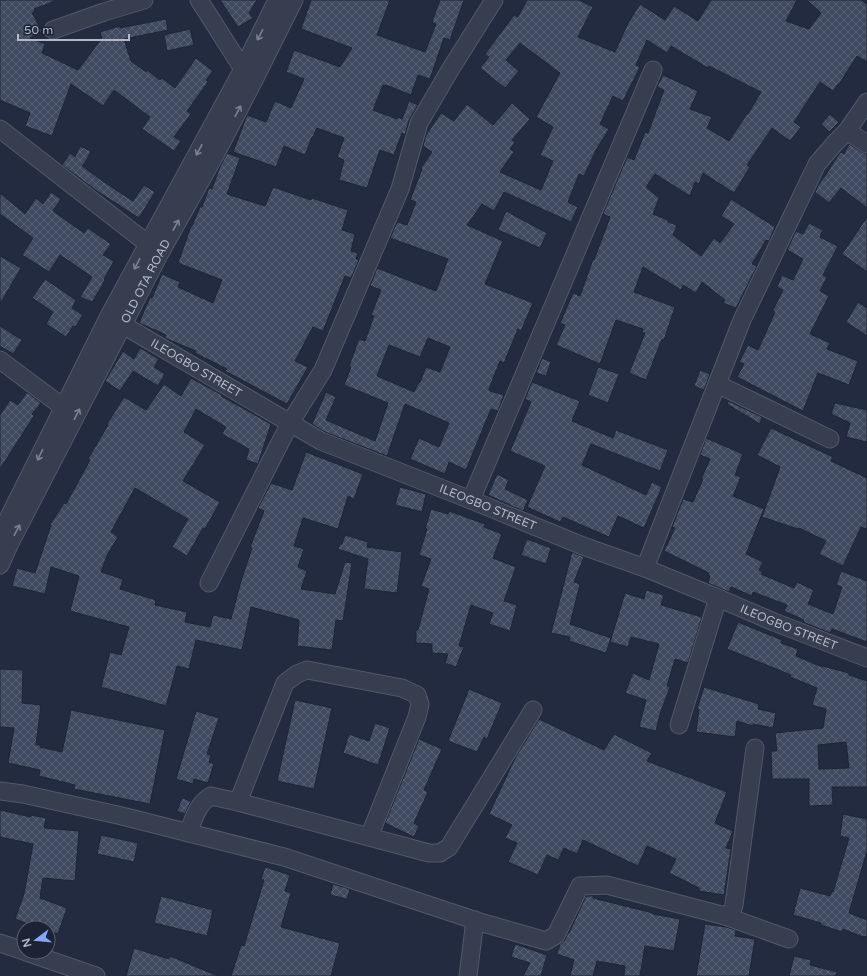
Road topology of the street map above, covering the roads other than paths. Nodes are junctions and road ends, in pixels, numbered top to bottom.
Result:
1 (144, 0) edge
2 (199, 0) edge
3 (277, 0) edge
4 (294, 0) edge
5 (494, 0) edge
6 (53, 30) dead end
7 (243, 69) junction
8 (653, 70) dead end
9 (867, 102) edge
10 (0, 129) edge
11 (847, 131) junction
12 (867, 144) edge
13 (148, 244) junction
14 (123, 325) junction
15 (0, 360) edge
16 (717, 384) junction
17 (63, 407) junction
18 (290, 424) junction
19 (830, 439) dead end
20 (471, 500) junction
21 (0, 535) edge
22 (0, 565) edge
23 (644, 568) junction
24 (209, 583) dead end
25 (718, 598) junction
26 (867, 658) edge
27 (533, 710) dead end
28 (679, 725) dead end
29 (755, 748) dead end
30 (0, 791) edge
31 (238, 802) junction
32 (188, 833) junction
33 (369, 837) junction
34 (725, 916) junction
35 (474, 920) junction
36 (789, 939) dead end
37 (0, 943) edge
38 (16, 949) edge
39 (49, 960) edge
40 (96, 976) edge
41 (469, 976) edge

1 - 6 street
2 - 7 street
3 -> 7 street, OLD OTA ROAD
14 -> 4 street, OLD OTA ROAD
5 - 18 street
7 -> 13 street, OLD OTA ROAD
8 - 20 street
9 - 11 street
10 - 13 street
11 - 12 street
11 - 16 street
13 -> 17 street, OLD OTA ROAD
14 - 18 street, ILEOGBO STREET
22 -> 14 street, OLD OTA ROAD
15 - 17 street
16 - 19 street
16 - 23 street
17 -> 21 street, OLD OTA ROAD
18 - 20 street, ILEOGBO STREET
18 - 24 street
20 - 23 street, ILEOGBO STREET
23 - 25 street, ILEOGBO STREET
25 - 26 street, ILEOGBO STREET
25 - 28 street
27 - 33 street
29 - 34 street
30 - 32 street
31 - 32 street
31 - 33 street
31 - 33 street
32 - 35 street
34 - 35 street
34 - 36 street
35 - 41 street
37 - 38 street
39 - 40 street

